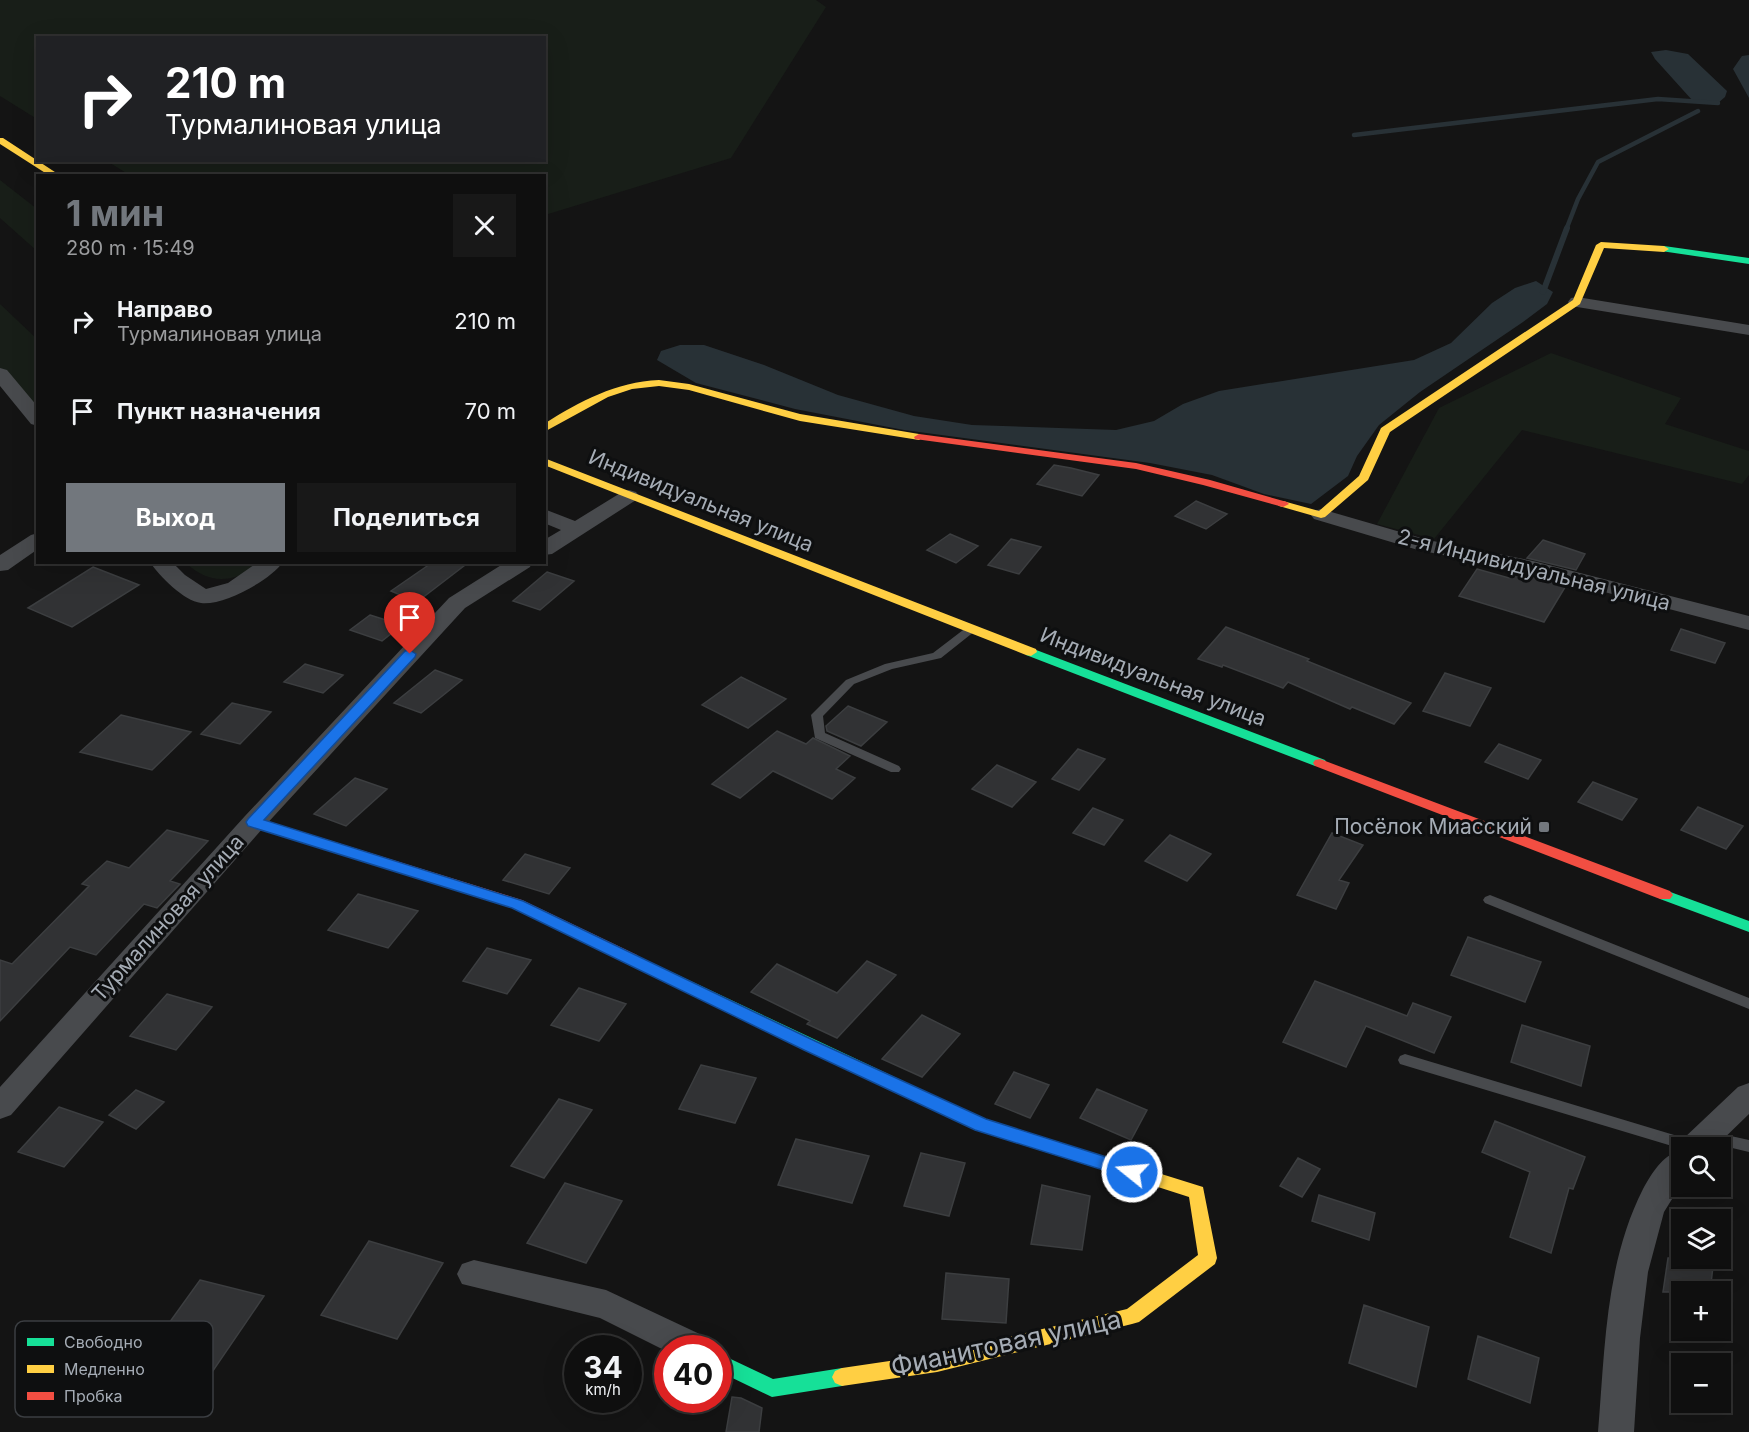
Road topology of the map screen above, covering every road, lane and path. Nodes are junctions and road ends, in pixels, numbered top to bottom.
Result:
1 (0, 140) edge
2 (54, 174) edge
3 (1749, 261) edge
4 (1577, 302) junction
5 (1749, 330) edge
6 (0, 374) edge
7 (17, 395) junction
8 (0, 405) edge
9 (36, 418) edge
10 (546, 428) edge
11 (546, 462) edge
12 (629, 496) junction
13 (1321, 515) junction
14 (546, 516) edge
15 (577, 529) junction
16 (36, 540) edge
17 (546, 548) edge
18 (162, 564) edge
19 (270, 564) edge
20 (519, 564) edge
21 (0, 565) edge
22 (1749, 623) edge
23 (970, 629) junction
24 (895, 769) dead end
25 (254, 822) junction
26 (1490, 900) dead end
27 (1749, 927) edge
28 (1749, 1004) edge
29 (1405, 1060) dead end
30 (1749, 1095) edge
31 (0, 1107) edge
32 (1681, 1137) edge
33 (1704, 1137) edge
34 (1731, 1145) edge
35 (1749, 1146) edge
36 (1671, 1174) edge
37 (474, 1274) dead end
38 (667, 1335) edge
39 (732, 1368) edge
40 (1616, 1432) edge

1 - 2 street
3 - 4 street
4 - 5 street
4 - 13 street
6 - 7 street
7 - 8 street
7 - 9 street
10 - 13 street
11 - 12 street, Индивидуальная улица
12 - 15 street
12 - 23 street, Индивидуальная улица
13 - 22 street, 2-я Индивидуальная улица
14 - 15 street
15 - 17 street
16 - 21 street
18 - 19 street
20 - 25 street, Турмалиновая улица
23 - 24 lane
23 - 27 street, Индивидуальная улица
25 - 31 street, Турмалиновая улица
25 - 39 street, Фианитовая улица
26 - 28 lane
29 - 32 lane
30 - 33 street
34 - 35 lane
36 - 40 street
37 - 38 street

